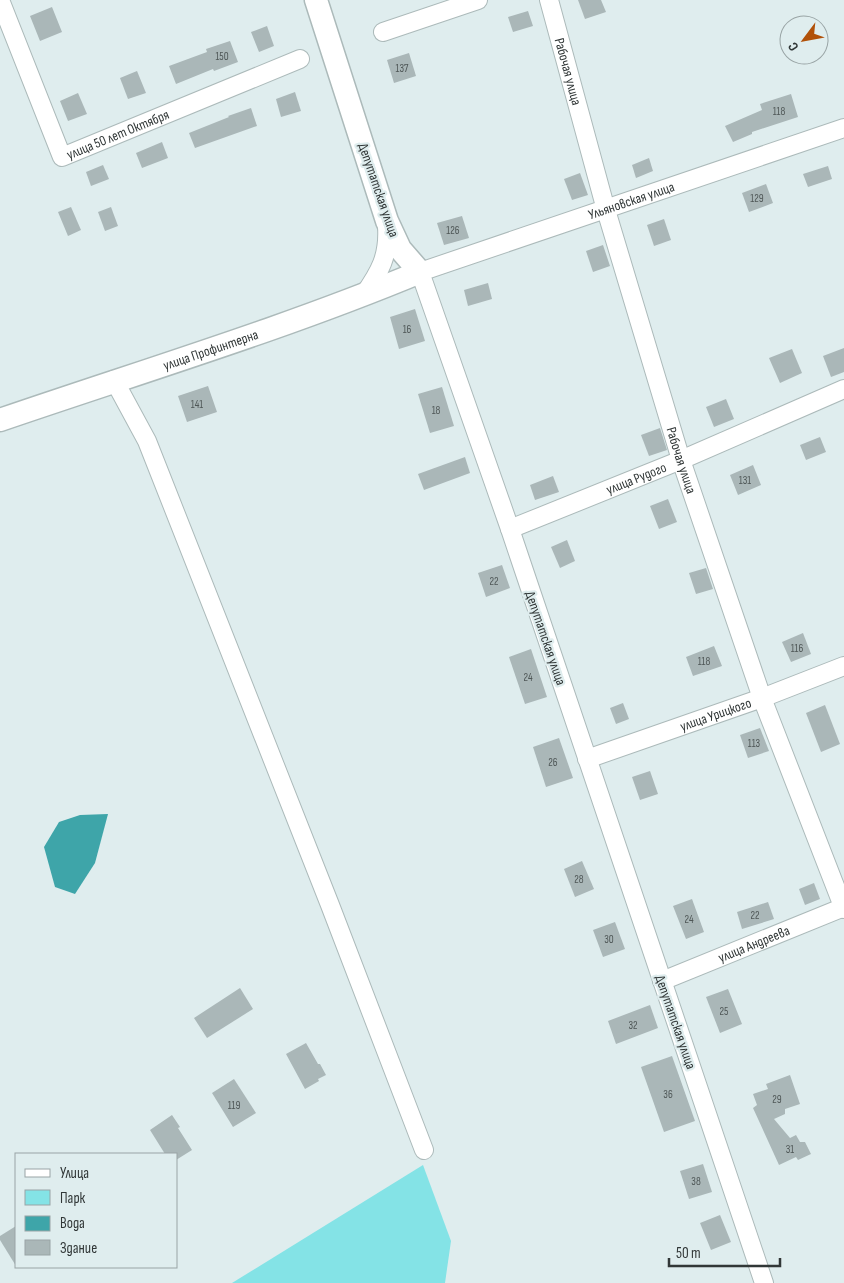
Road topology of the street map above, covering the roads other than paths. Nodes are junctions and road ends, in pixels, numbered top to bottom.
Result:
1 (0, 0) edge
2 (316, 0) edge
3 (478, 0) edge
4 (549, 0) edge
5 (383, 32) dead end
6 (300, 59) dead end
7 (844, 128) edge
8 (606, 210) junction
9 (387, 221) junction
10 (420, 272) junction
11 (363, 296) junction
12 (114, 380) junction
13 (844, 389) edge
14 (0, 420) edge
15 (682, 460) junction
16 (510, 530) junction
17 (844, 666) edge
18 (762, 698) junction
19 (587, 759) junction
20 (844, 908) edge
21 (662, 981) junction
22 (424, 1150) dead end
23 (764, 1283) edge

1 - 6 street, улица 50 лет Октября
2 - 9 main road, Депутатская улица
3 - 5 street
4 - 8 street, Рабочая улица
7 - 8 street, Ульяновская улица
8 - 10 street, Ульяновская улица
8 - 15 street, Рабочая улица
9 - 10 main road, Депутатская улица
9 - 11 street
10 - 11 main road, улица Профинтерна
10 - 16 street, Депутатская улица
11 - 12 main road, улица Профинтерна
12 - 14 main road, улица Профинтерна
12 - 22 street
13 - 15 street, улица Рудого
15 - 16 street, улица Рудого
15 - 18 street, Рабочая улица
16 - 19 street, Депутатская улица
17 - 18 street, улица Урицкого
18 - 19 street, улица Урицкого
18 - 20 street, Рабочая улица
19 - 21 street, Депутатская улица
20 - 21 street, улица Андреева
21 - 23 street, Депутатская улица

